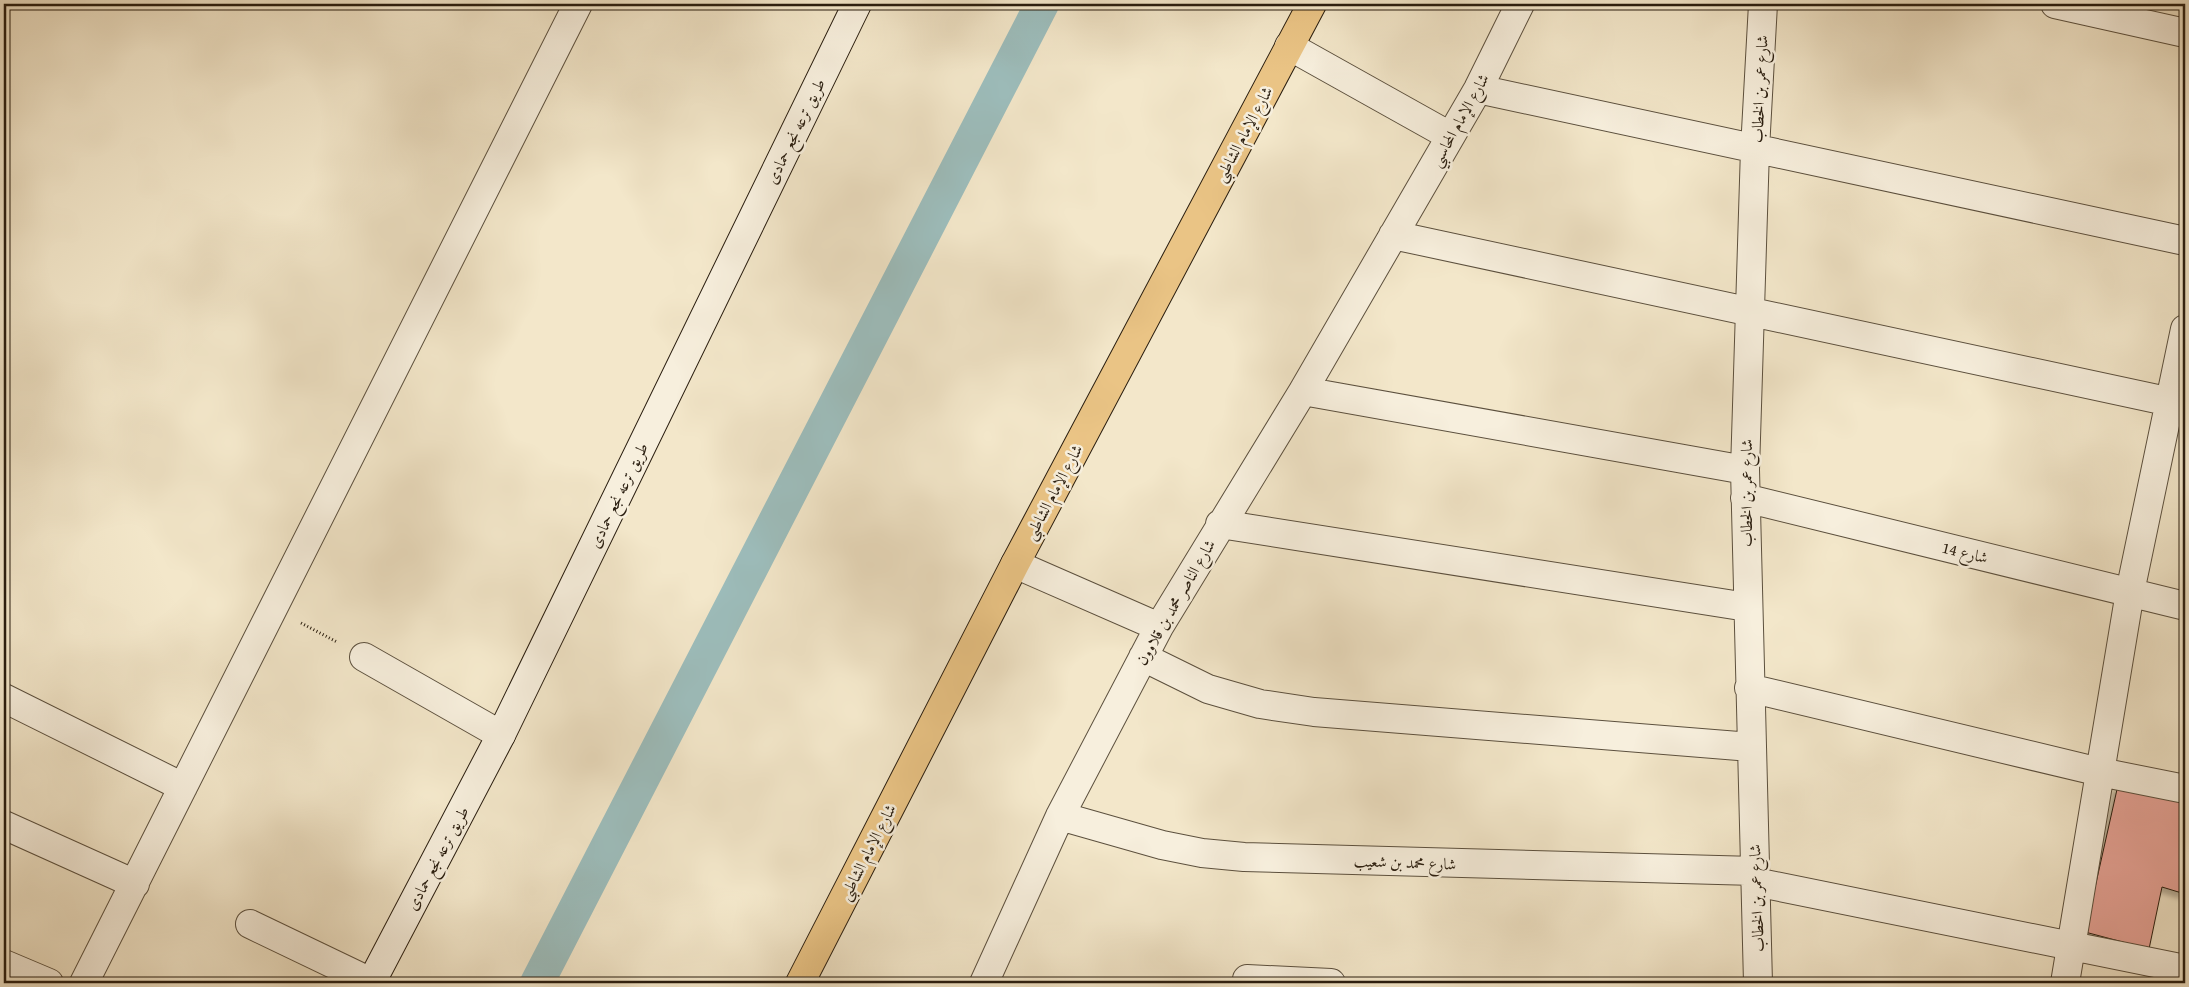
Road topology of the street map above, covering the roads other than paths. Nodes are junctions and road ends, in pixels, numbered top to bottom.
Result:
1 (578, 4) edge
2 (857, 4) edge
3 (1312, 4) edge
4 (1520, 4) edge
5 (1763, 4) edge
6 (2055, 4) edge
7 (2185, 33) edge
8 (1289, 46) junction
9 (1478, 89) junction
10 (1450, 136) junction
11 (1755, 149) junction
12 (1393, 235) junction
13 (2185, 241) edge
14 (1749, 312) junction
15 (2185, 329) edge
16 (1303, 391) junction
17 (2178, 403) edge
18 (1745, 470) junction
19 (1746, 498) junction
20 (1220, 524) junction
21 (1015, 564) junction
22 (2130, 592) junction
23 (2185, 606) edge
24 (1747, 607) junction
25 (1159, 627) junction
26 (1143, 657) junction
27 (364, 658) road end
28 (1749, 688) junction
29 (4, 698) edge
30 (501, 734) junction
31 (1751, 747) junction
32 (2100, 772) junction
33 (183, 787) junction
34 (2185, 789) edge
35 (1060, 816) junction
36 (4, 825) edge
37 (1755, 877) junction
38 (134, 884) junction
39 (250, 924) dead end
40 (2071, 947) junction
41 (4, 964) edge
42 (2185, 969) edge
43 (1247, 979) dead end
44 (48, 983) edge
45 (84, 983) edge
46 (371, 983) edge
47 (800, 983) edge
48 (984, 983) edge
49 (1331, 983) edge
50 (1758, 983) edge
51 (2065, 983) edge

1 - 33 street
2 - 30 street, طريق ترعه نجع حمادى
3 - 8 main road, شارع الإمام الشاطبى
4 - 9 street, شارع الإمام المحاسبي
5 - 11 street, شارع عمر بن الخطاب
6 - 7 street
8 - 10 street
8 - 21 main road, شارع الإمام الشاطبى
9 - 10 street, شارع الإمام المحاسبي
9 - 11 street
10 - 12 street, شارع الإمام المحاسبي
11 - 13 street
11 - 14 street, شارع عمر بن الخطاب
12 - 14 street
12 - 16 street, شارع الناصر محمد بن قلاوون
14 - 17 street
14 - 18 street, شارع عمر بن الخطاب
15 - 17 street
16 - 18 street
16 - 20 street, شارع الناصر محمد بن قلاوون
17 - 22 street
18 - 19 street, شارع عمر بن الخطاب
19 - 22 street, شارع 14
19 - 24 street, شارع عمر بن الخطاب
20 - 24 street
20 - 25 street, شارع الناصر محمد بن قلاوون
21 - 25 street
21 - 47 main road, شارع الإمام الشاطبى
22 - 23 street, شارع 14
22 - 32 street
24 - 28 street, شارع عمر بن الخطاب
25 - 26 street, شارع الناصر محمد بن قلاوون
26 - 31 street
26 - 35 street, شارع الناصر محمد بن قلاوون
27 - 30 street
28 - 31 street, شارع عمر بن الخطاب
28 - 32 street
29 - 33 street
30 - 46 street, طريق ترعه نجع حمادى
31 - 37 street, شارع عمر بن الخطاب
32 - 34 street
32 - 40 street
33 - 38 street
35 - 37 street, شارع محمد بن شعيب
35 - 48 street, شارع الناصر محمد بن قلاوون
36 - 38 street
37 - 40 street, شارع محمد بن شعيب
37 - 50 street, شارع عمر بن الخطاب
38 - 45 street
39 - 46 street
40 - 42 street, شارع محمد بن شعيب
40 - 51 street
41 - 44 street
43 - 49 street

